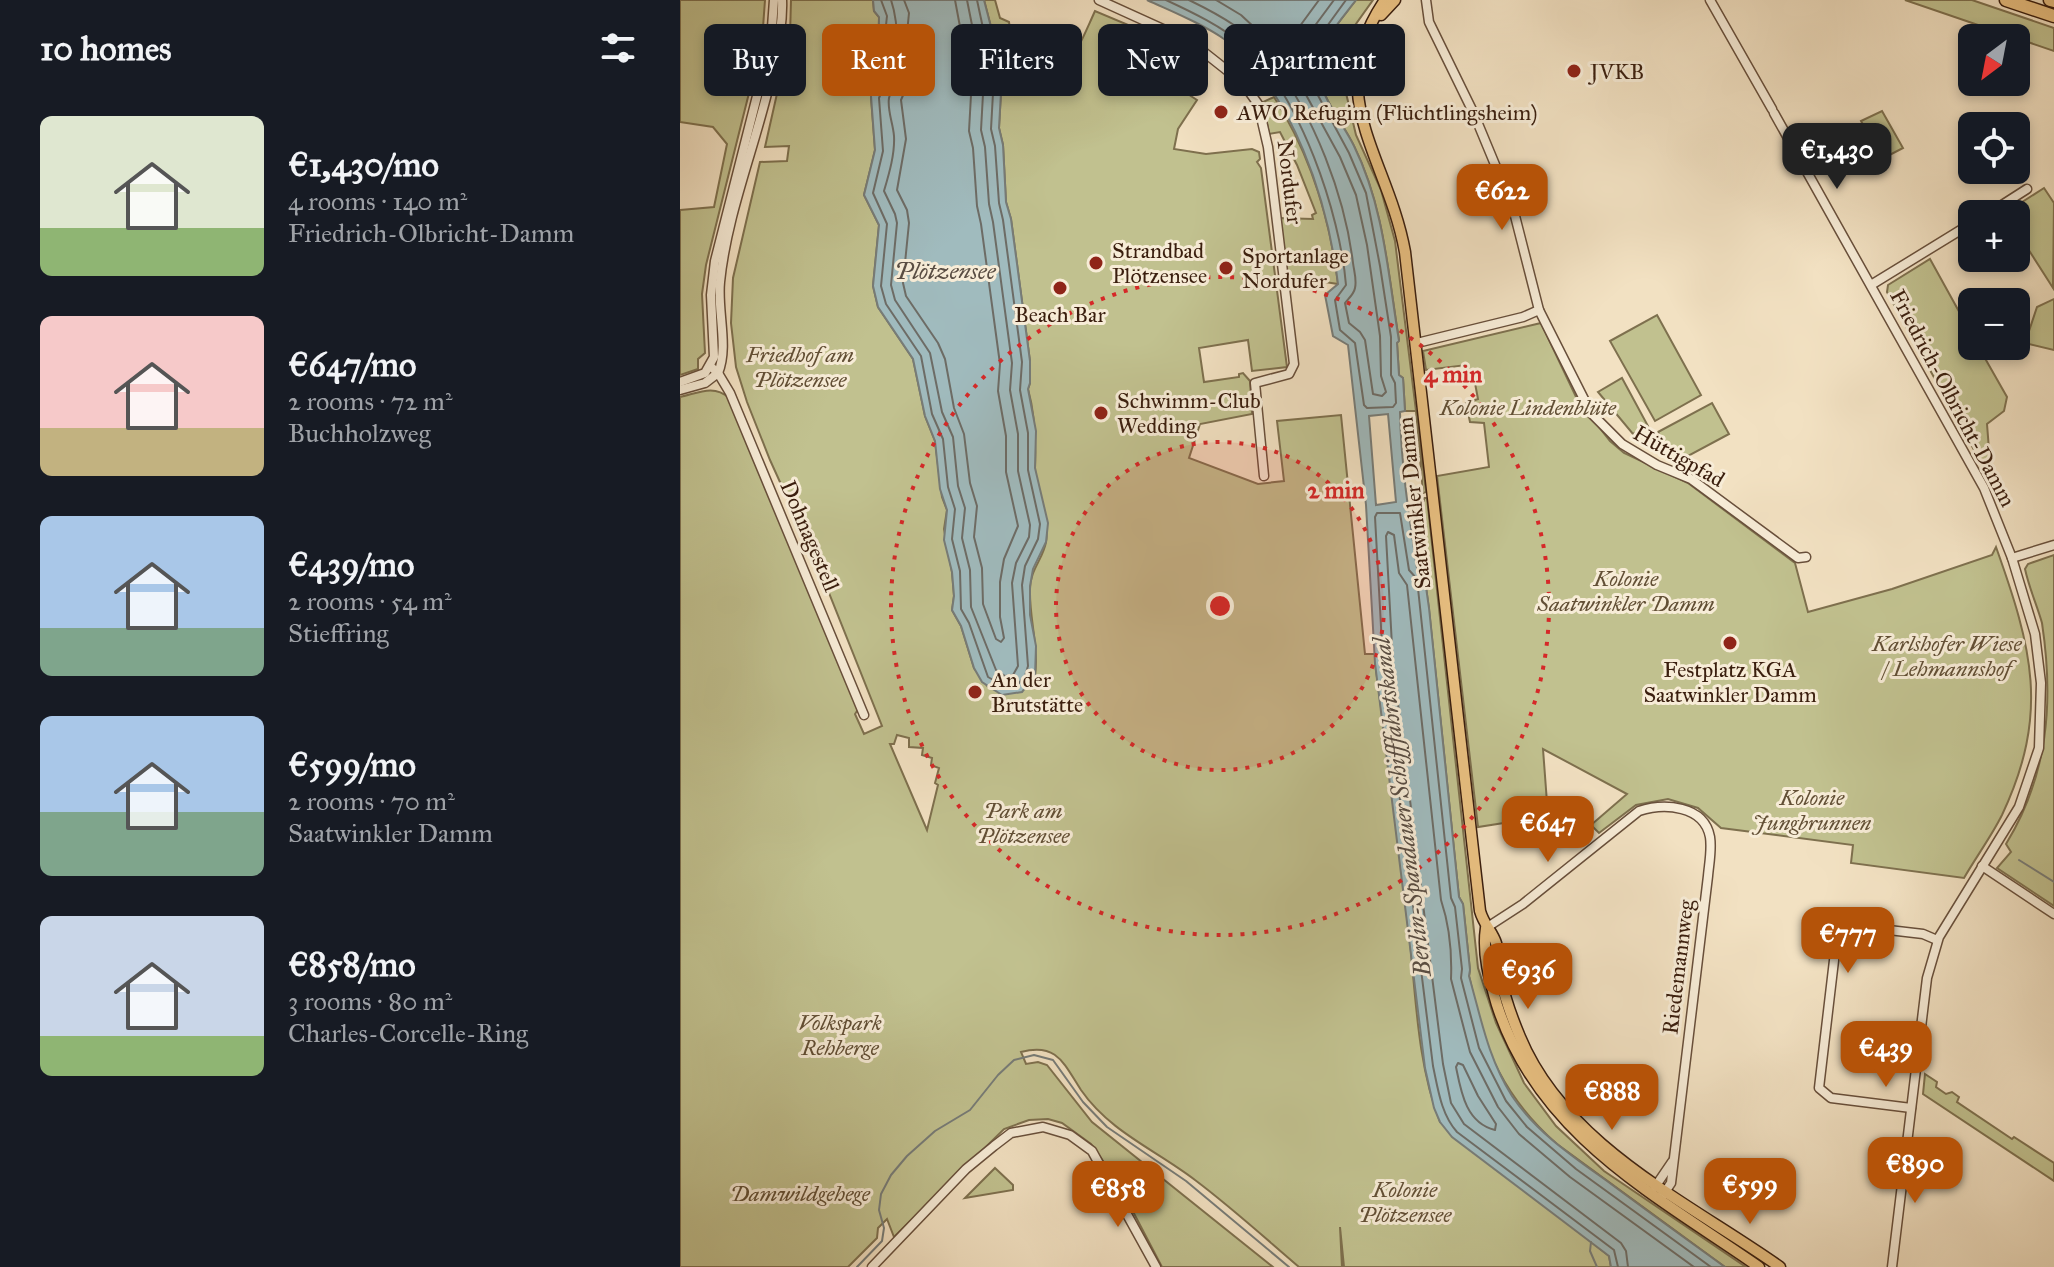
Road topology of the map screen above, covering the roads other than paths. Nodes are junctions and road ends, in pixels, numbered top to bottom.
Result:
1 (774, 0) edge
2 (782, 0) edge
3 (1099, 0) edge
4 (1385, 0) edge
5 (1395, 0) edge
6 (1426, 0) edge
7 (1710, 0) edge
8 (2006, 0) edge
9 (2054, 16) edge
10 (1372, 24) edge
11 (1375, 24) edge
12 (1358, 96) edge
13 (2027, 189) dead end
14 (2010, 200) edge
15 (1958, 232) edge
16 (1871, 285) junction
17 (1539, 310) junction
18 (1417, 343) junction
19 (710, 366) junction
20 (718, 373) junction
21 (680, 382) edge
22 (680, 390) edge
23 (1264, 476) dead end
24 (2054, 545) edge
25 (1806, 557) dead end
26 (2012, 558) junction
27 (864, 715) dead end
28 (1982, 866) junction
29 (2054, 914) edge
30 (1486, 928) junction
31 (1937, 940) junction
32 (1911, 1108) junction
33 (1659, 1191) junction
34 (872, 1267) edge
35 (1156, 1267) edge
36 (1759, 1267) edge
37 (1780, 1267) edge
38 (1892, 1267) edge

1 - 19 street
2 - 20 street
3 - 23 street, Nordufer
4 - 10 main road, Saatwinkler Damm
5 - 11 main road, Saatwinkler Damm
6 - 17 street, Hüttigpfad
7 - 16 street, Friedrich-Olbricht-Damm
8 - 9 highway
12 - 18 main road, Saatwinkler Damm
13 - 14 street
15 - 16 street
16 - 26 street, Friedrich-Olbricht-Damm
17 - 18 street
17 - 25 street, Hüttigpfad
18 - 30 main road, Saatwinkler Damm
19 - 20 street, Dohnagestell
19 - 21 street
20 - 22 street
20 - 27 street, Dohnagestell
24 - 26 street
26 - 28 street, Friedrich-Olbricht-Damm
28 - 29 street
28 - 31 street, Friedrich-Olbricht-Damm
30 - 33 main road, Saatwinkler Damm
30 - 33 street, Riedemannweg
31 - 32 street, Friedrich-Olbricht-Damm
31 - 32 street
32 - 38 street, Friedrich-Olbricht-Damm
33 - 36 main road, Saatwinkler Damm
33 - 37 main road, Saatwinkler Damm
34 - 35 street

